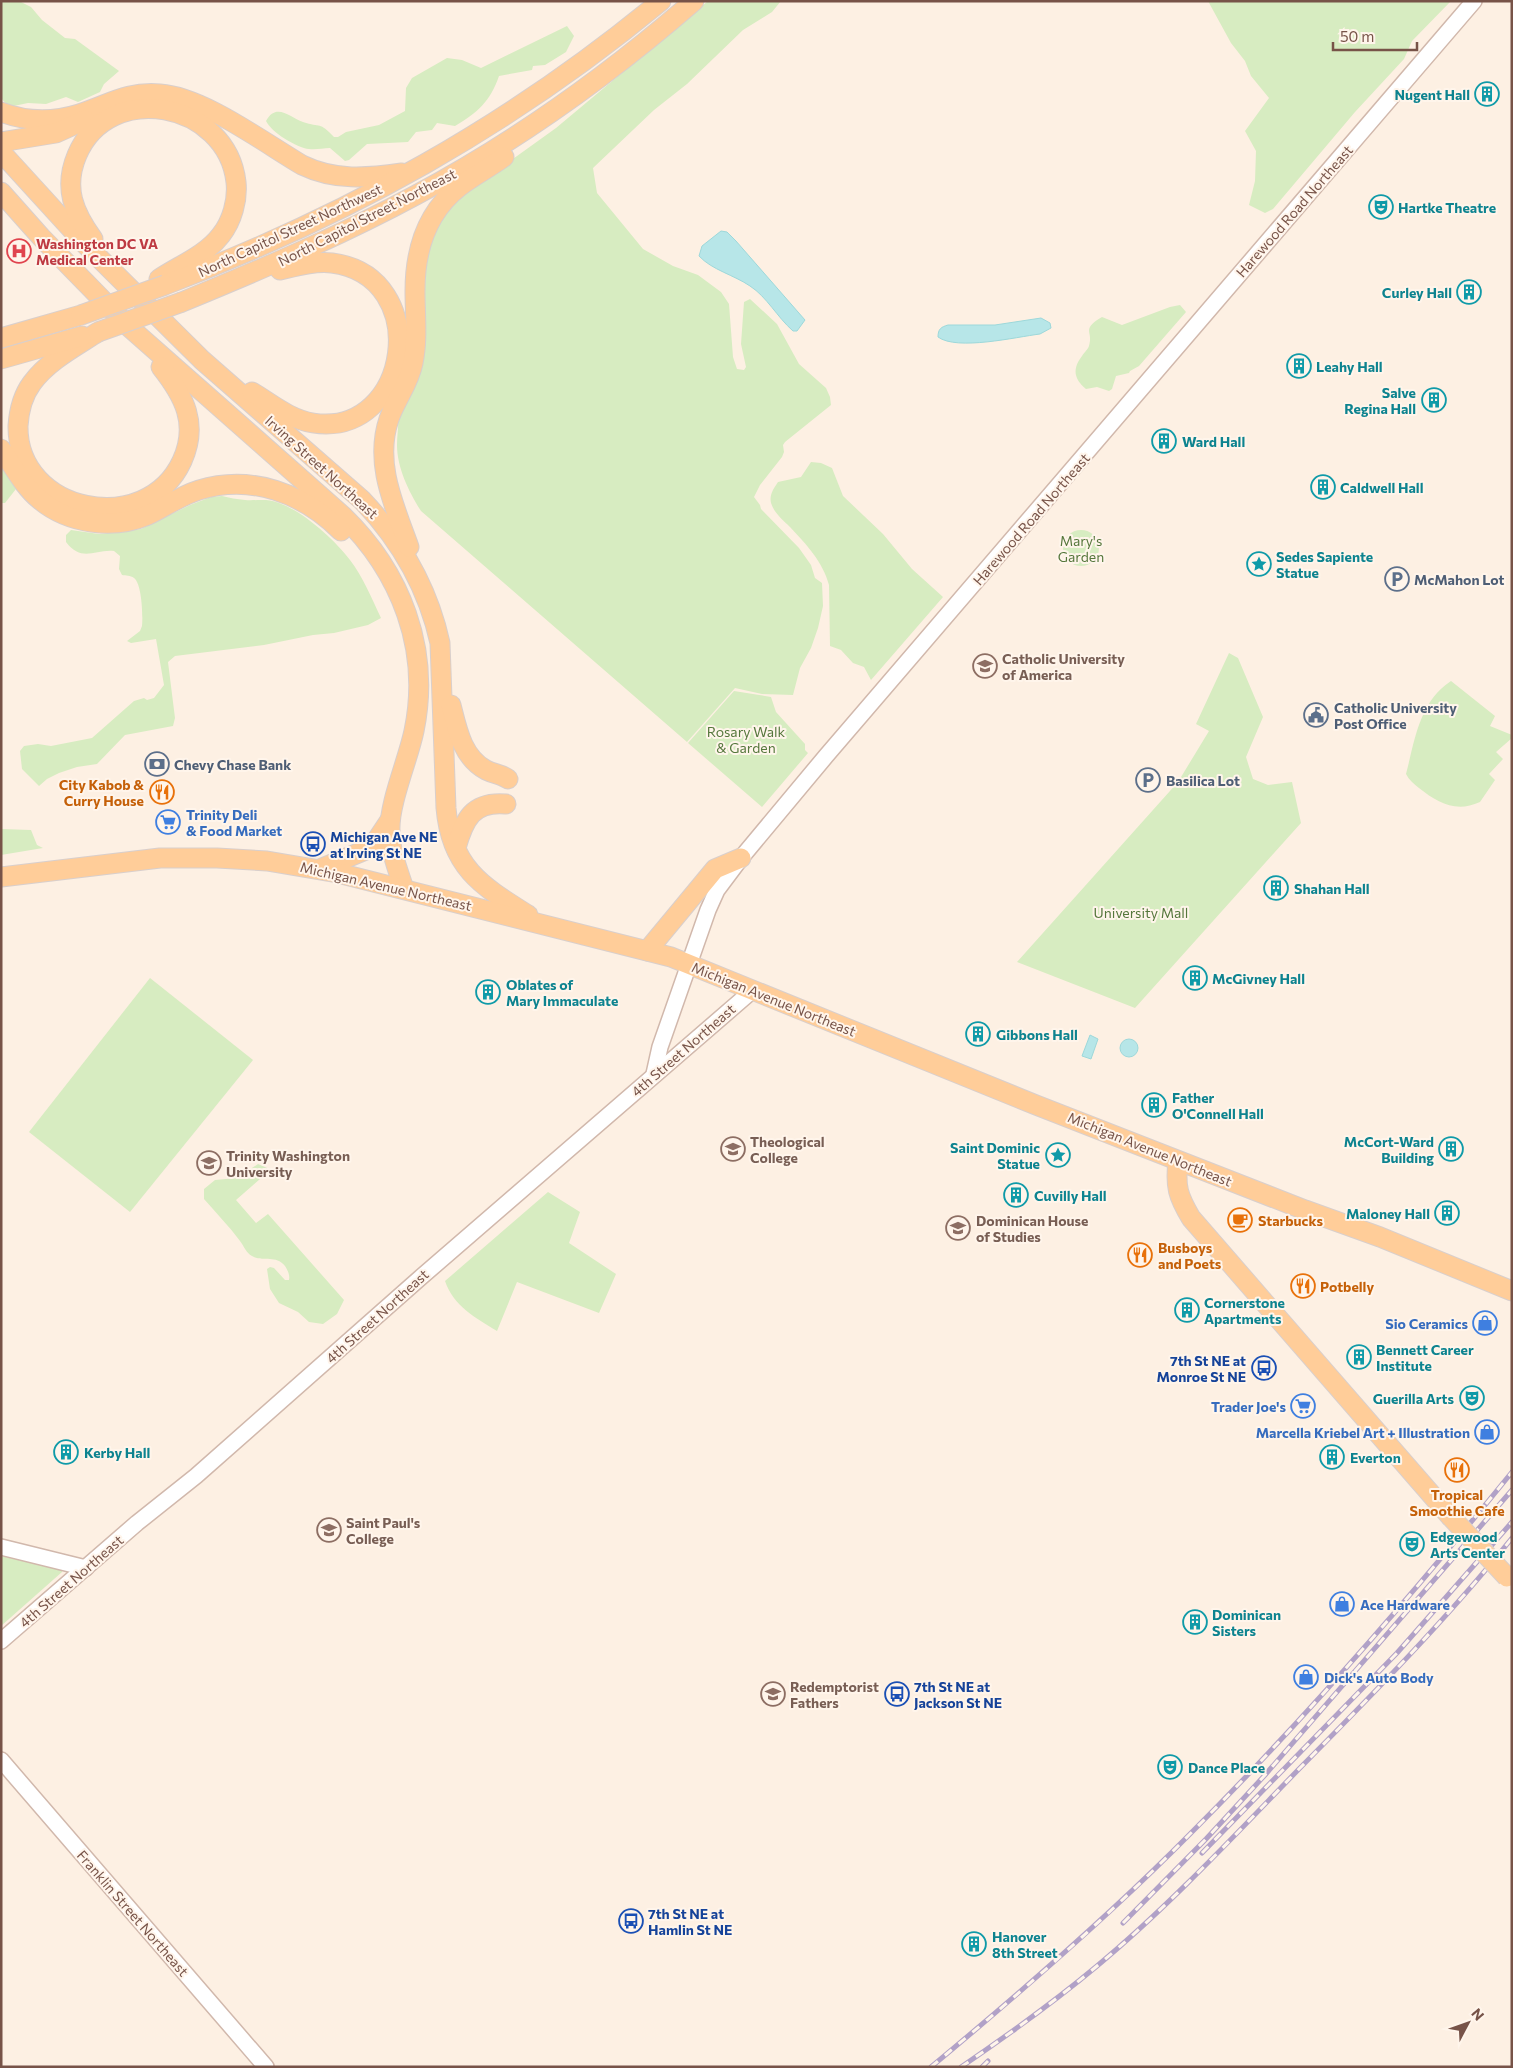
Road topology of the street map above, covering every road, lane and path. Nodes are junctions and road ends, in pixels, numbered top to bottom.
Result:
1 (654, 1) edge
2 (661, 1) edge
3 (694, 1) edge
4 (1474, 1) edge
5 (639, 19) junction
6 (133, 96) junction
7 (1, 112) edge
8 (548, 114) junction
9 (1, 142) edge
10 (1, 152) edge
11 (416, 170) junction
12 (1, 192) edge
13 (1, 209) edge
14 (244, 277) junction
15 (162, 282) junction
16 (86, 283) junction
17 (128, 289) junction
18 (129, 327) junction
19 (39, 328) junction
20 (1, 331) edge
21 (98, 332) junction
22 (1, 338) edge
23 (1, 359) edge
24 (202, 360) junction
25 (1, 449) edge
26 (424, 591) junction
27 (442, 672) junction
28 (411, 745) junction
29 (508, 779) dead end
30 (506, 804) dead end
31 (390, 820) junction
32 (456, 848) junction
33 (741, 858) junction
34 (320, 869) junction
35 (1, 878) edge
36 (404, 889) junction
37 (543, 924) junction
38 (647, 951) junction
39 (688, 966) junction
40 (753, 990) junction
41 (654, 1074) junction
42 (1178, 1161) junction
43 (1512, 1291) edge
44 (1, 1547) edge
45 (86, 1568) junction
46 (1510, 1579) edge
47 (1, 1641) edge
48 (1, 1760) edge
49 (266, 2067) edge

1 - 5 main road
2 - 5 main road, North Capitol Street Northwest
3 - 8 main road, North Capitol Street Northeast
4 - 33 street, Harewood Road Northeast
5 - 11 main road, North Capitol Street Northwest
6 - 7 main road
6 - 9 main road
6 - 11 main road
8 - 14 main road, North Capitol Street Northeast
8 - 26 main road
10 - 17 main road
11 - 15 main road, North Capitol Street Northwest
12 - 16 main road, Irving Street Northeast
13 - 16 main road
14 - 21 main road, North Capitol Street Northeast, bridge
14 - 24 main road
15 - 17 main road, bridge
15 - 17 main road
16 - 18 main road, Irving Street Northeast
17 - 19 main road, bridge
17 - 24 main road, Irving Street Northeast
18 - 21 main road
18 - 28 main road, Irving Street Northeast
19 - 20 main road
19 - 22 main road
21 - 23 main road, North Capitol Street Northeast
24 - 26 main road, Irving Street Northeast
25 - 28 main road
26 - 27 main road, Irving Street Northeast
27 - 29 main road
27 - 32 main road, Irving Street Northeast
28 - 31 main road, Irving Street Northeast
30 - 32 main road
31 - 34 main road
31 - 36 main road, Irving Street Northeast
32 - 37 main road, Irving Street Northeast
33 - 38 main road
33 - 39 street, Harewood Road Northeast
34 - 35 main road, Michigan Avenue Northeast
34 - 36 main road, Michigan Avenue Northeast
36 - 37 main road, Michigan Avenue Northeast
37 - 38 main road, Michigan Avenue Northeast
38 - 39 main road, Michigan Avenue Northeast
39 - 40 main road, Michigan Avenue Northeast
39 - 41 street, Harewood Road Northeast
40 - 41 street, 4th Street Northeast
40 - 42 main road, Michigan Avenue Northeast
41 - 45 street, 4th Street Northeast
42 - 43 main road, Michigan Avenue Northeast
42 - 46 main road, bridge
44 - 45 street
45 - 47 street, 4th Street Northeast
48 - 49 street, Franklin Street Northeast

